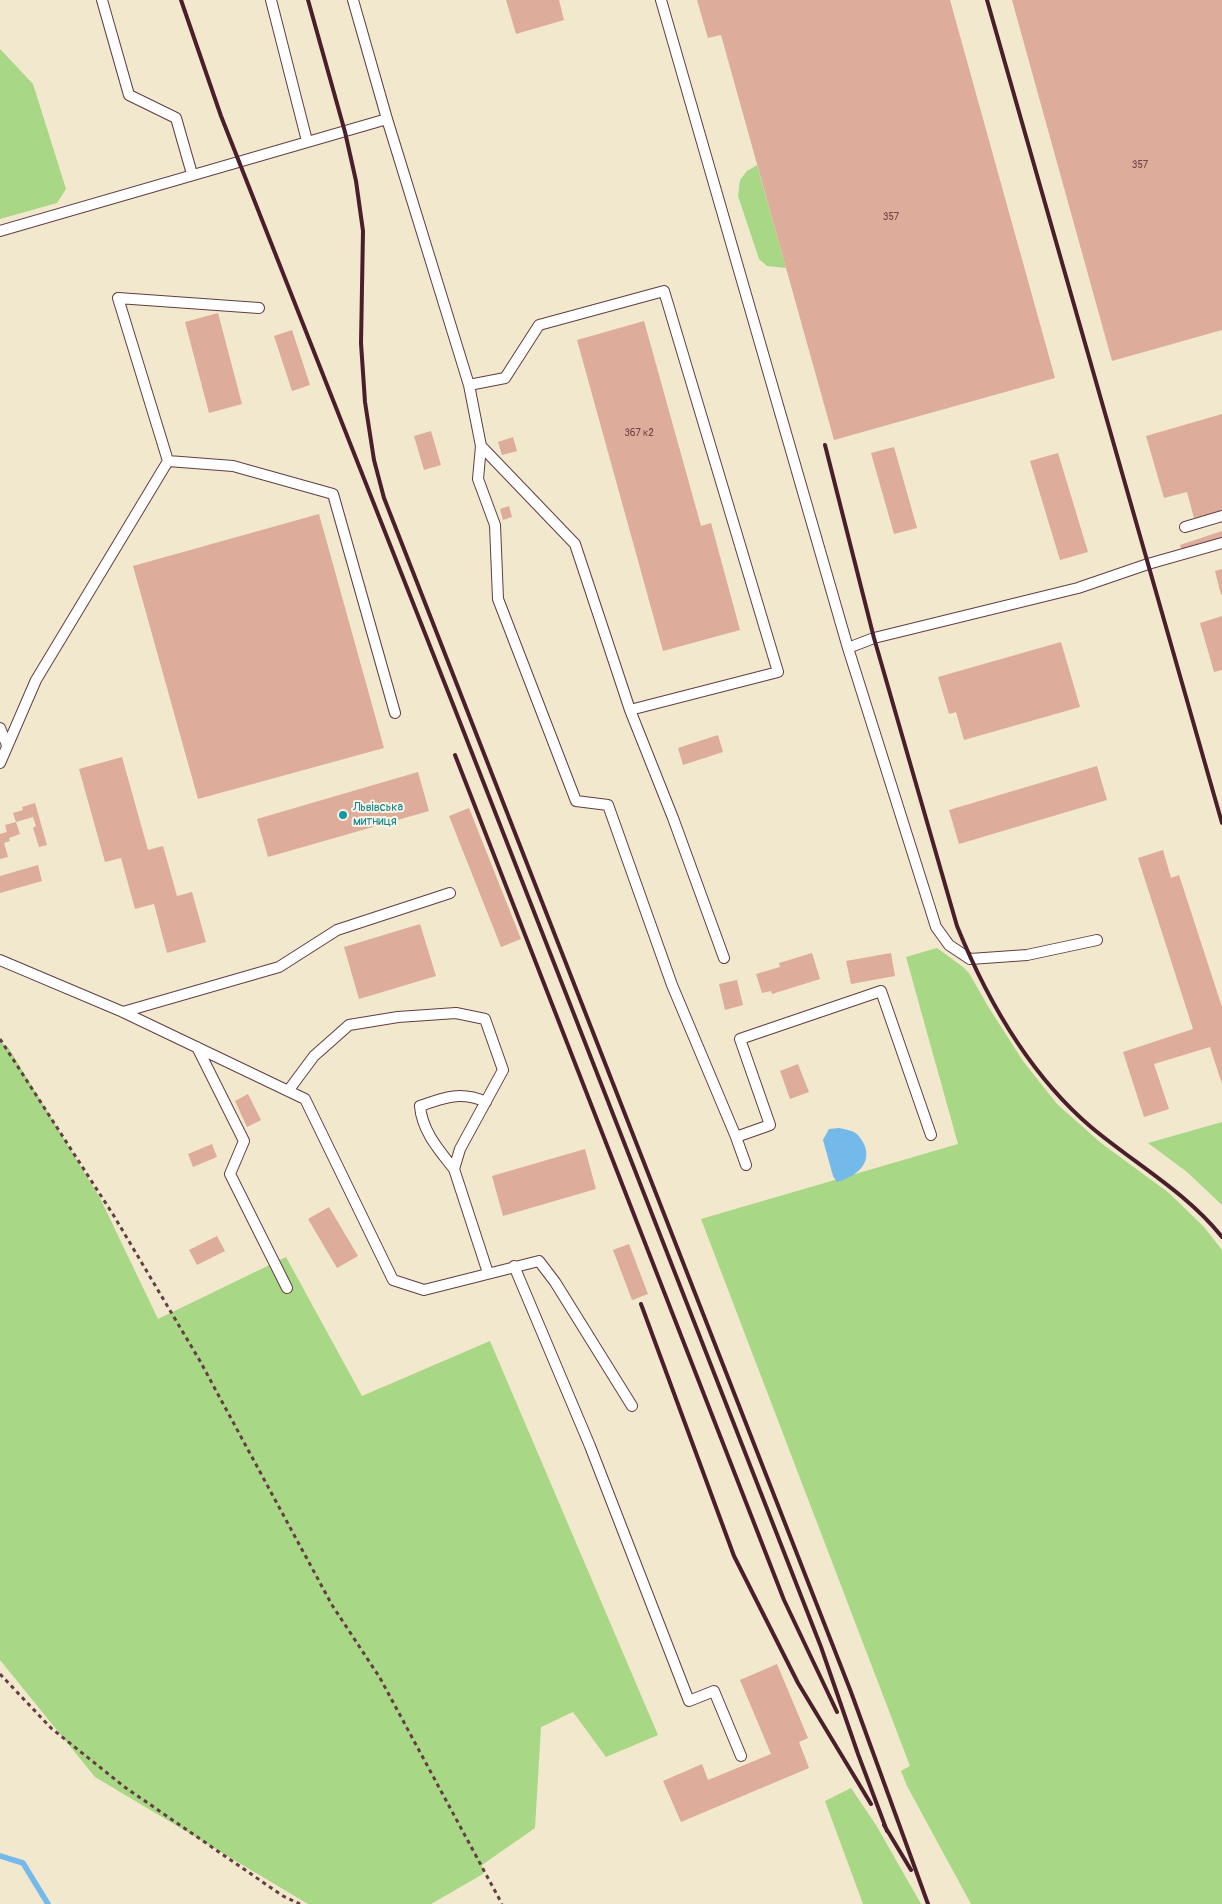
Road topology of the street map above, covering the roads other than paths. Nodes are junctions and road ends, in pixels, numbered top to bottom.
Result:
1 (102, 0) edge
2 (270, 0) edge
3 (353, 0) edge
4 (661, 0) edge
5 (387, 119) junction
6 (307, 142) junction
7 (192, 174) junction
8 (0, 231) edge
9 (258, 308) dead end
10 (469, 385) junction
11 (481, 446) junction
12 (168, 460) junction
13 (1222, 516) edge
14 (1185, 527) dead end
15 (1222, 543) edge
16 (848, 648) junction
17 (630, 710) junction
18 (394, 713) dead end
19 (0, 728) edge
20 (7, 744) junction
21 (0, 763) edge
22 (450, 892) dead end
23 (1097, 940) dead end
24 (724, 958) dead end
25 (0, 960) edge
26 (123, 1012) junction
27 (197, 1047) junction
28 (288, 1091) junction
29 (486, 1102) junction
30 (931, 1135) dead end
31 (736, 1137) junction
32 (746, 1165) dead end
33 (454, 1169) junction
34 (514, 1266) junction
35 (488, 1273) junction
36 (286, 1288) dead end
37 (632, 1406) dead end
38 (741, 1756) dead end

1 - 7 lane
2 - 6 lane
3 - 5 lane
4 - 16 lane
5 - 6 lane
5 - 10 lane
6 - 7 lane
7 - 8 lane
9 - 12 lane
10 - 11 lane
10 - 17 lane
11 - 17 lane
11 - 31 lane
12 - 18 lane
12 - 20 lane
13 - 14 lane
15 - 16 lane
16 - 23 lane
17 - 24 lane
19 - 20 lane
20 - 21 lane
22 - 26 lane
25 - 26 lane
26 - 27 lane
27 - 28 lane
27 - 36 lane
28 - 29 lane
28 - 35 lane
29 - 33 lane
29 - 33 lane
30 - 31 lane
31 - 32 lane
33 - 35 lane
34 - 35 lane
34 - 37 lane
34 - 38 lane

